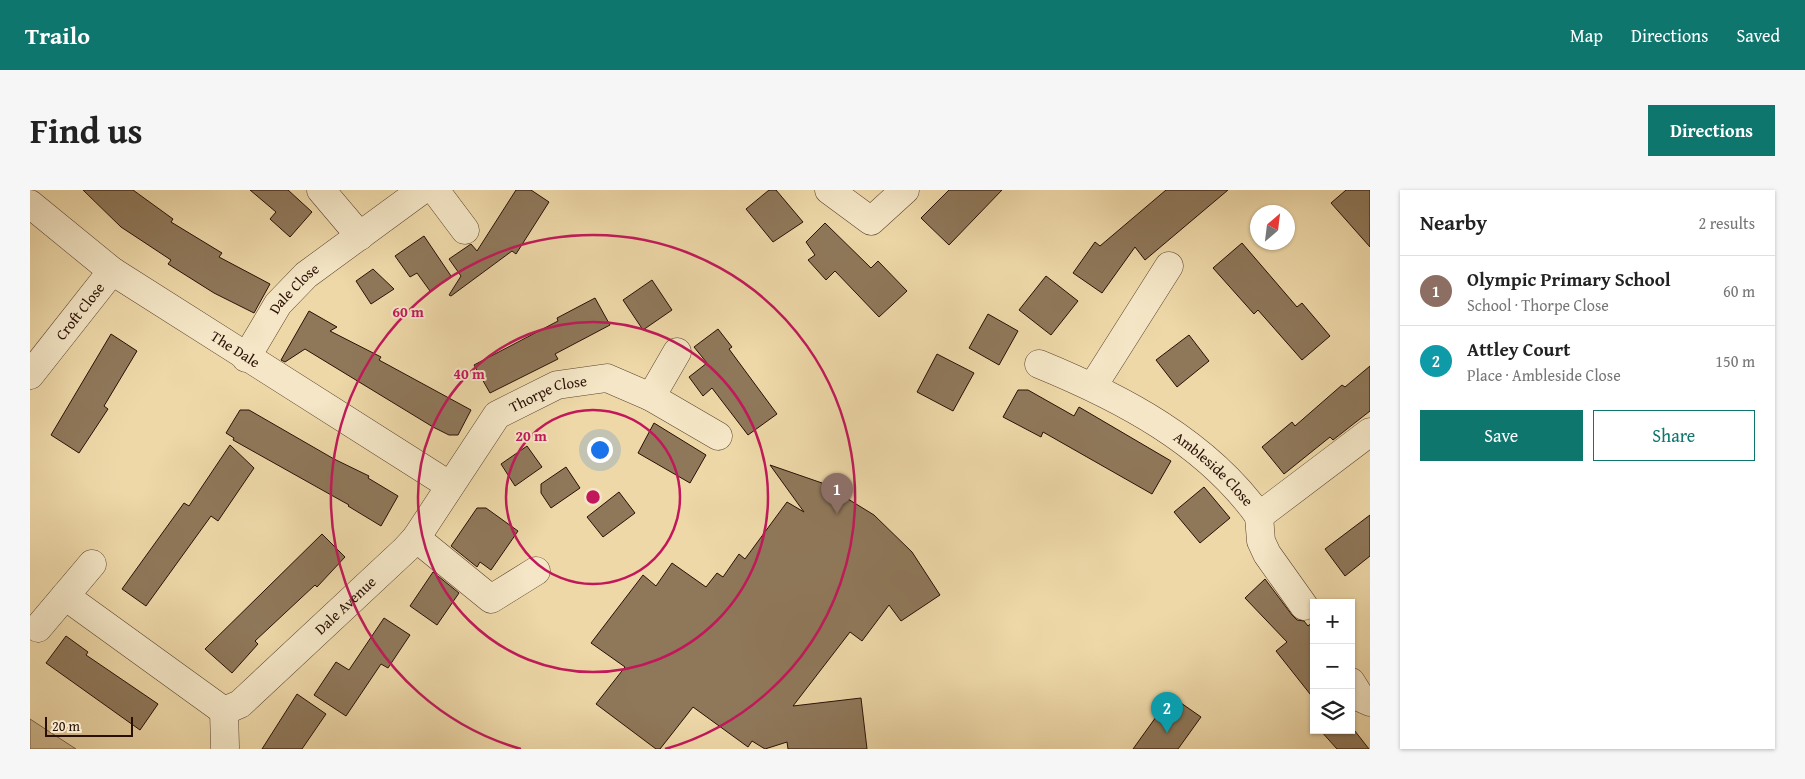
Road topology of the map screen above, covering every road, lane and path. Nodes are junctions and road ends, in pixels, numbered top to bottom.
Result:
1 (321, 190) edge
2 (422, 190) edge
3 (435, 190) edge
4 (829, 190) edge
5 (905, 190) edge
6 (30, 204) edge
7 (465, 230) dead end
8 (360, 236) junction
9 (1169, 266) dead end
10 (112, 271) junction
11 (677, 352) dead end
12 (246, 358) junction
13 (1039, 364) dead end
14 (30, 375) edge
15 (1093, 386) junction
16 (651, 397) junction
17 (1370, 432) edge
18 (718, 436) dead end
19 (449, 485) junction
20 (1260, 516) junction
21 (416, 538) junction
22 (92, 564) dead end
23 (536, 570) dead end
24 (65, 596) junction
25 (1304, 606) dead end
26 (38, 628) dead end
27 (1355, 688) edge
28 (1370, 702) edge
29 (224, 711) junction
30 (225, 747) dead end

1 - 8 street
2 - 8 street, Dale Close
3 - 7 street
4 - 5 street
6 - 10 street, The Dale
8 - 12 street, Dale Close
9 - 15 street
10 - 12 street, The Dale
10 - 14 street, Croft Close
11 - 16 street
12 - 19 street, The Dale
13 - 15 street, Ambleside Close
15 - 20 street, Ambleside Close
16 - 18 street, Thorpe Close
16 - 19 street, Thorpe Close
17 - 20 street, Ambleside Close
19 - 21 street, Dale Avenue
20 - 25 street
21 - 23 street
21 - 29 street, Dale Avenue
22 - 24 street
24 - 26 street
24 - 29 street
27 - 28 street
29 - 30 street

